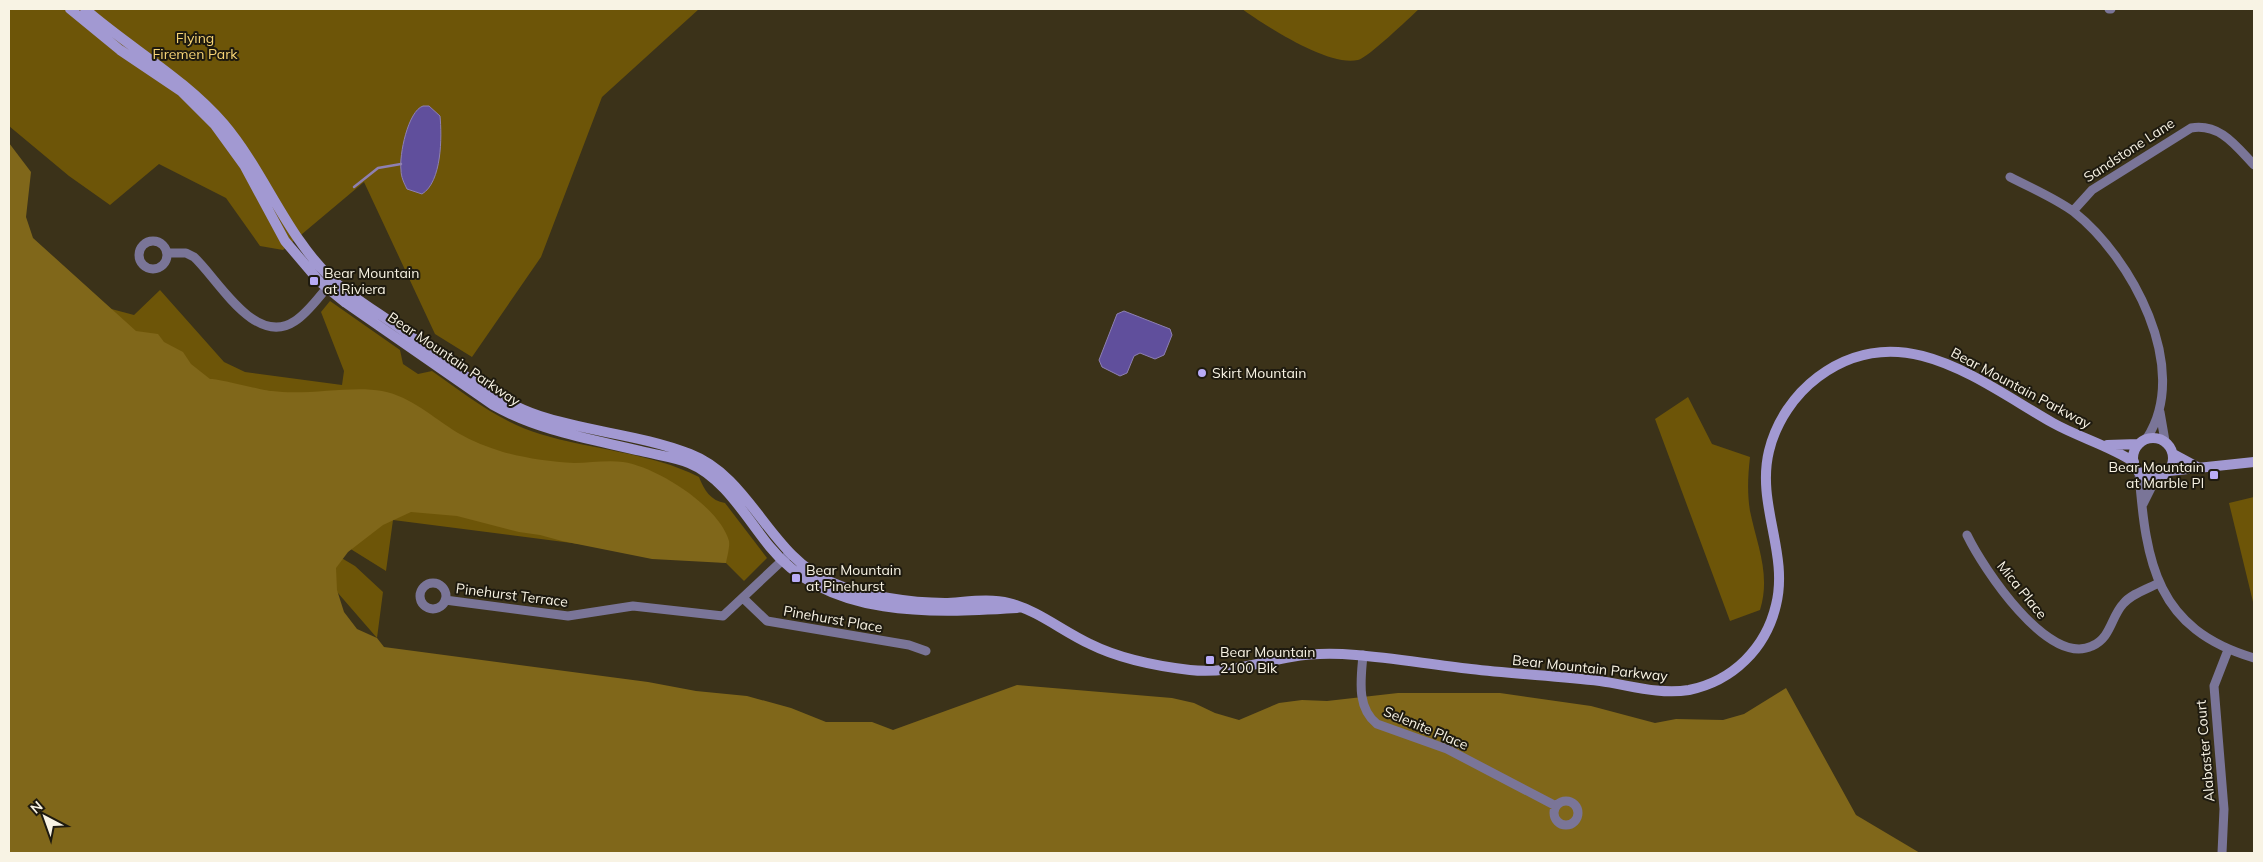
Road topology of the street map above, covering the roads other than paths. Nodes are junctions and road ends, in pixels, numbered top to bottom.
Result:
1 (70, 9) edge
2 (85, 9) edge
3 (2254, 165) edge
4 (2010, 177) dead end
5 (2073, 211) junction
6 (167, 253) dead end
7 (330, 284) junction
8 (2160, 412) junction
9 (2143, 441) junction
10 (2165, 441) junction
11 (2107, 445) junction
12 (2173, 454) junction
13 (2134, 462) junction
14 (2254, 462) edge
15 (2199, 468) junction
16 (2169, 471) junction
17 (2139, 473) junction
18 (2156, 478) junction
19 (2143, 504) junction
20 (1967, 535) dead end
21 (785, 557) junction
22 (2159, 583) junction
23 (744, 598) junction
24 (445, 600) dead end
25 (2228, 650) junction
26 (926, 651) dead end
27 (1363, 655) junction
28 (2254, 658) edge
29 (1556, 806) dead end
30 (2222, 853) edge

1 - 7 street, Bear Mountain Parkway
2 - 7 street, Bear Mountain Parkway
3 - 5 street, Sandstone Lane
4 - 5 street
5 - 8 street
6 - 7 street
7 - 21 street, Bear Mountain Parkway
8 - 9 street
8 - 10 street
9 - 10 street
9 - 11 street, Bear Mountain Parkway
9 - 13 street
10 - 12 street
11 - 13 street, Bear Mountain Parkway
11 - 27 street, Bear Mountain Parkway
12 - 15 street
12 - 16 street
13 - 17 street
14 - 15 street
15 - 16 street
16 - 18 street
17 - 18 street
17 - 19 street
18 - 19 street
19 - 22 street
20 - 22 street, Mica Place
21 - 23 street, Pinehurst Terrace
21 - 27 street, Bear Mountain Parkway
22 - 25 street
23 - 24 street, Pinehurst Terrace
23 - 26 street, Pinehurst Place
25 - 28 street
25 - 30 street, Alabaster Court
27 - 29 street, Selenite Place

